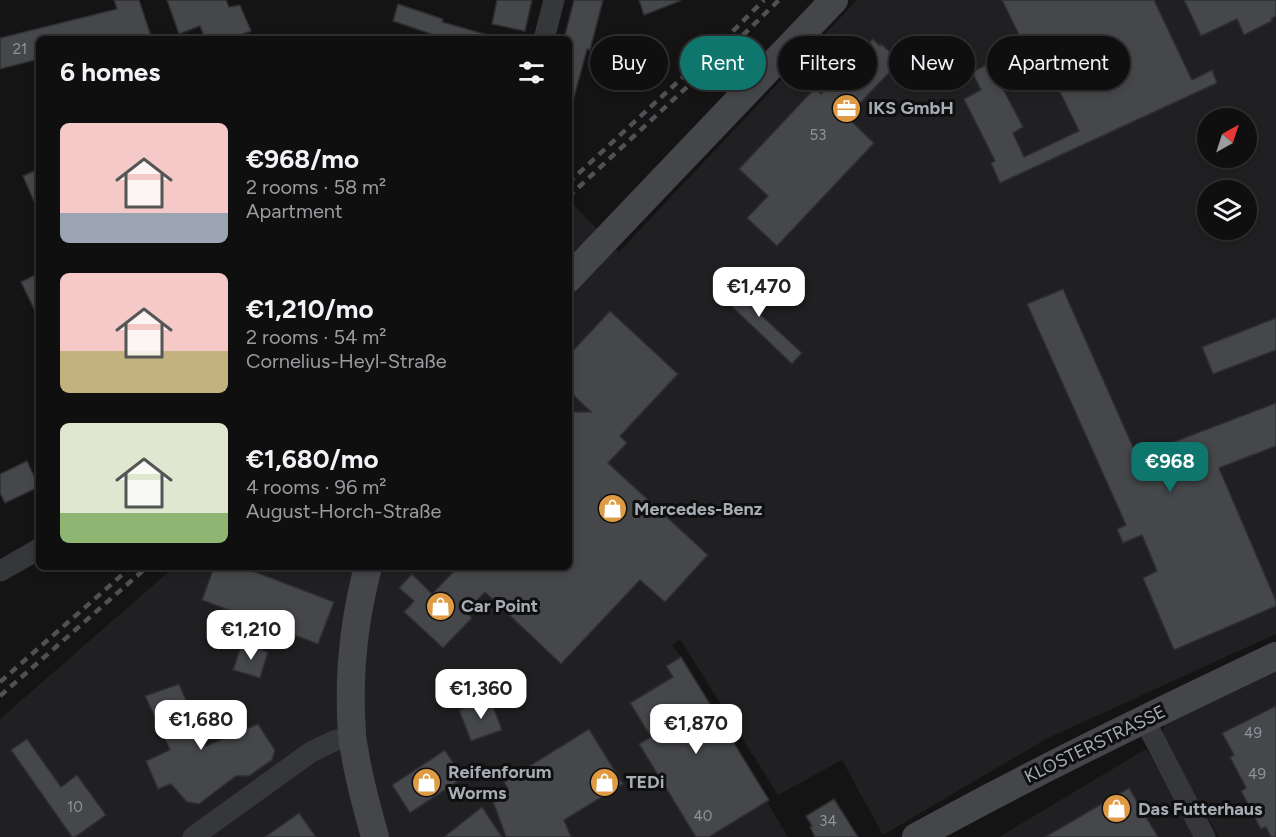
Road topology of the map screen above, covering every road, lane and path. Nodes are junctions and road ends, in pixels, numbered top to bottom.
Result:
1 (554, 0) edge
2 (834, 0) edge
3 (545, 36) edge
4 (572, 275) edge
5 (36, 551) edge
6 (367, 570) edge
7 (0, 571) edge
8 (1276, 656) edge
9 (1144, 719) junction
10 (352, 735) junction
11 (193, 837) edge
12 (375, 837) edge
13 (916, 837) edge
14 (1205, 837) edge

1 - 3 street
2 - 4 main road
5 - 7 street
6 - 10 main road
8 - 9 main road, KLOSTERSTRASSE
9 - 13 main road, KLOSTERSTRASSE
9 - 14 street
10 - 11 street
10 - 12 main road

